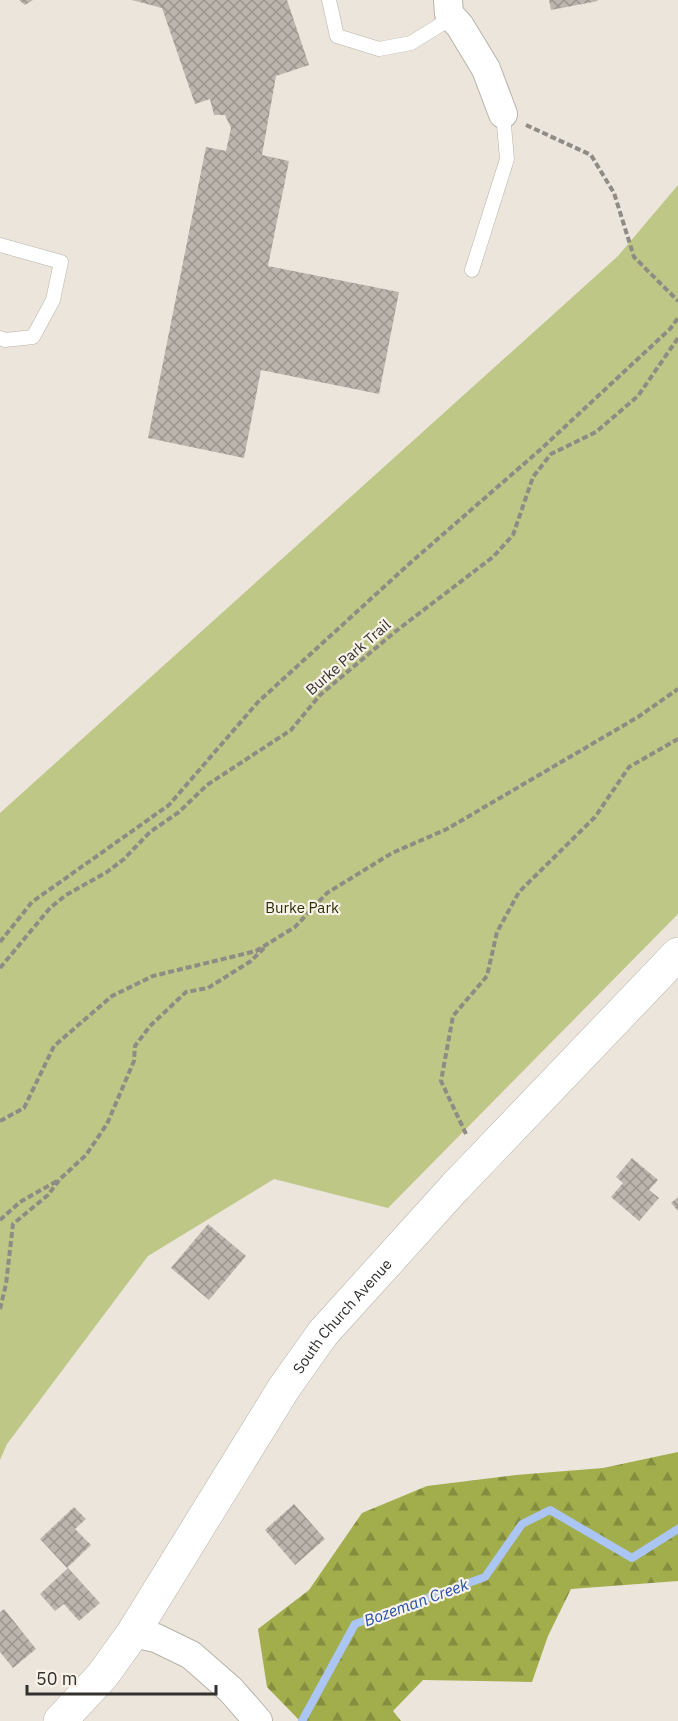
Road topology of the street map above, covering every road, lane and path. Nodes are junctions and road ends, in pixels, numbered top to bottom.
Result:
1 (329, 0) edge
2 (448, 7) edge
3 (503, 114) junction
4 (0, 245) edge
5 (472, 270) dead end
6 (678, 301) edge
7 (678, 318) edge
8 (0, 338) edge
9 (678, 339) edge
10 (678, 689) edge
11 (678, 739) edge
12 (0, 942) edge
13 (269, 943) junction
14 (678, 954) edge
15 (0, 968) edge
16 (0, 1122) edge
17 (479, 1161) junction
18 (60, 1179) junction
19 (0, 1220) edge
20 (0, 1309) edge
21 (133, 1633) junction
22 (60, 1721) edge
23 (258, 1721) edge

1 - 2 lane
2 - 3 street
3 - 5 lane
3 - 6 path
4 - 8 lane
7 - 12 path
9 - 15 path, Burke Park Trail
10 - 13 path
11 - 17 path
13 - 16 path
13 - 18 path
14 - 17 street, South Church Avenue
17 - 21 street, South Church Avenue
18 - 19 path
18 - 20 path
21 - 22 street, South Church Avenue
21 - 23 street

